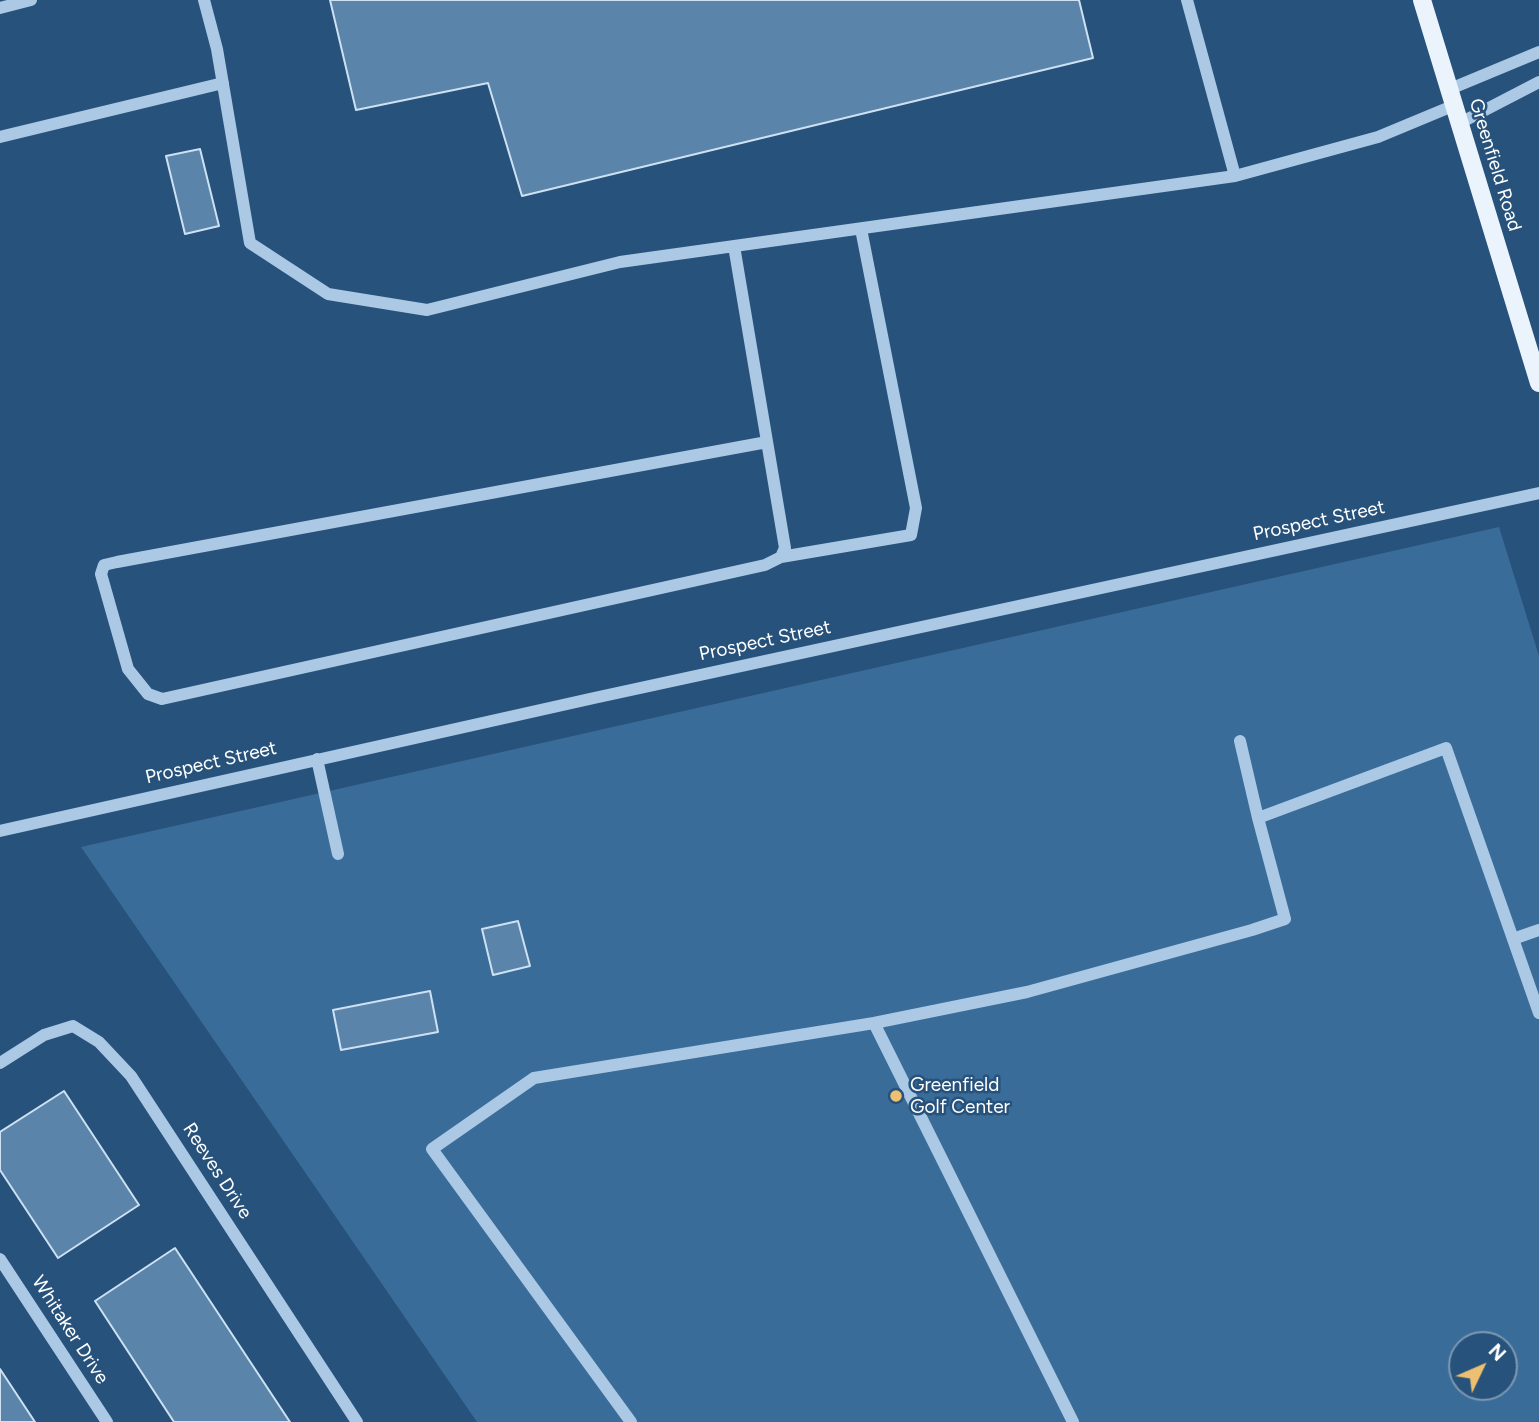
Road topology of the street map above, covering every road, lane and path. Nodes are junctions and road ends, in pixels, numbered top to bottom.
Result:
1 (31, 0) edge
2 (204, 0) edge
3 (1187, 0) edge
4 (1423, 0) edge
5 (0, 8) edge
6 (1539, 52) edge
7 (1539, 82) edge
8 (223, 83) junction
9 (1455, 106) junction
10 (0, 137) edge
11 (1235, 176) junction
12 (861, 229) junction
13 (734, 246) junction
14 (1539, 383) edge
15 (766, 442) junction
16 (1539, 494) edge
17 (781, 557) junction
18 (1240, 741) dead end
19 (317, 760) junction
20 (1258, 818) junction
21 (0, 831) edge
22 (338, 854) dead end
23 (1539, 930) edge
24 (1513, 939) junction
25 (1539, 1013) edge
26 (874, 1023) junction
27 (0, 1063) edge
28 (0, 1259) edge
29 (107, 1422) edge
30 (357, 1422) edge
31 (631, 1422) edge
32 (1073, 1422) edge

1 - 5 street
2 - 8 street
3 - 11 street
4 - 9 main road, Greenfield Road
6 - 9 street
7 - 9 street
8 - 10 street
8 - 13 street
9 - 11 street
9 - 14 main road, Greenfield Road
11 - 12 street
12 - 13 street
12 - 17 street
13 - 15 street
15 - 17 street
15 - 17 street
16 - 19 street, Prospect Street
18 - 20 street
19 - 21 street, Prospect Street
19 - 22 street
20 - 24 street
20 - 26 street
23 - 24 street
24 - 25 street
26 - 31 street
26 - 32 street
27 - 30 street, Reeves Drive
28 - 29 street, Whitaker Drive

